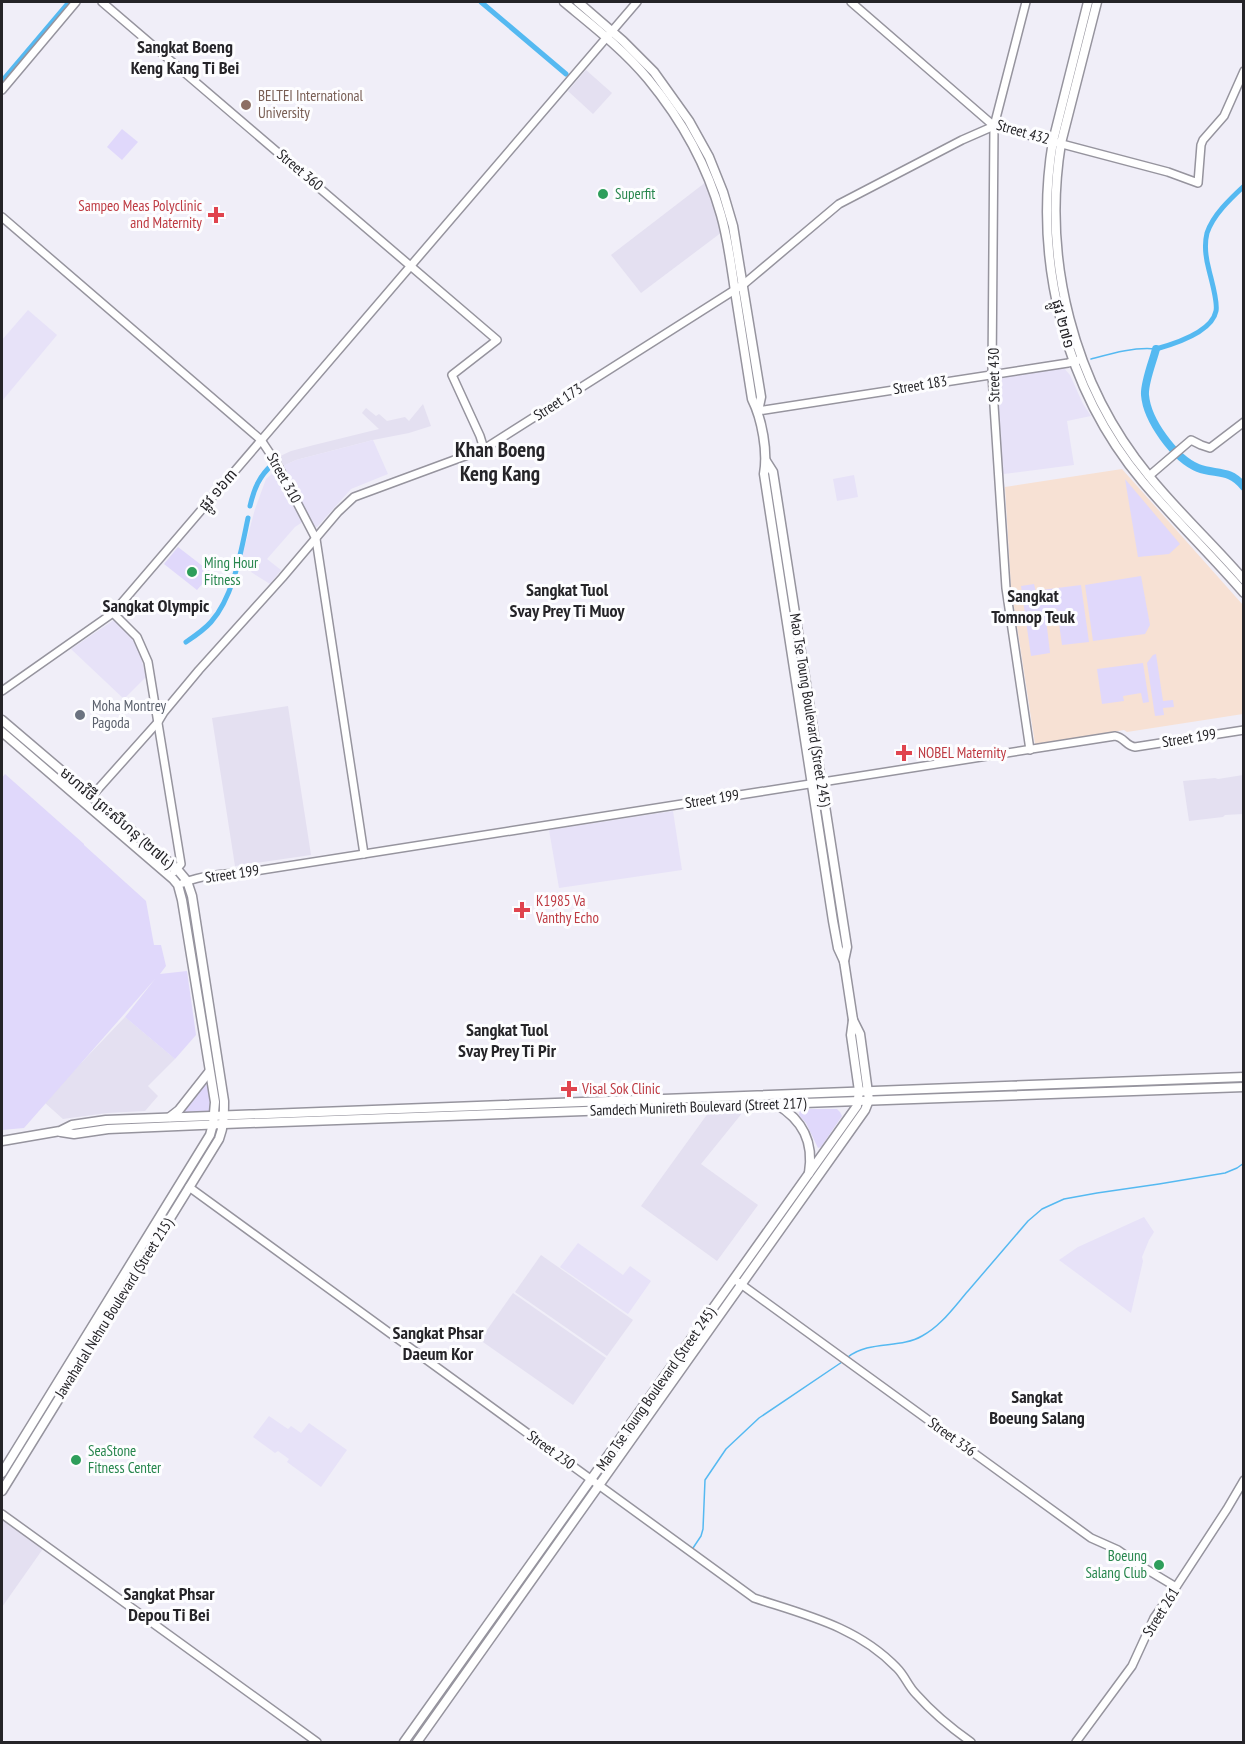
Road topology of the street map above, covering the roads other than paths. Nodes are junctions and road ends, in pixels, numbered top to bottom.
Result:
1 (76, 2) edge
2 (102, 2) edge
3 (564, 2) edge
4 (578, 2) edge
5 (637, 2) edge
6 (851, 2) edge
7 (1026, 2) edge
8 (1088, 2) edge
9 (1097, 2) edge
10 (609, 34) junction
11 (1244, 71) edge
12 (651, 75) junction
13 (2, 90) edge
14 (994, 126) junction
15 (1057, 142) junction
16 (2, 217) edge
17 (411, 265) junction
18 (744, 284) junction
19 (735, 289) junction
20 (747, 337) junction
21 (1077, 360) junction
22 (993, 375) junction
23 (758, 411) junction
24 (1244, 422) edge
25 (261, 440) junction
26 (484, 449) junction
27 (1149, 476) junction
28 (316, 539) junction
29 (1244, 580) edge
30 (1244, 593) edge
31 (113, 613) junction
32 (2, 691) edge
33 (2, 720) edge
34 (158, 722) junction
35 (1244, 730) edge
36 (2, 732) edge
37 (1030, 750) junction
38 (816, 783) junction
39 (91, 796) junction
40 (364, 854) junction
41 (173, 873) junction
42 (187, 881) junction
43 (178, 885) junction
44 (209, 1072) junction
45 (1244, 1077) edge
46 (1204, 1088) junction
47 (1244, 1088) edge
48 (1244, 1093) edge
49 (864, 1096) junction
50 (775, 1104) junction
51 (170, 1117) junction
52 (224, 1119) junction
53 (214, 1120) junction
54 (60, 1131) junction
55 (2, 1141) edge
56 (809, 1175) junction
57 (189, 1187) junction
58 (734, 1279) junction
59 (742, 1285) junction
60 (2, 1473) edge
61 (1244, 1480) edge
62 (595, 1482) junction
63 (2, 1491) edge
64 (2, 1514) edge
65 (1176, 1587) junction
66 (317, 1743) edge
67 (404, 1743) edge
68 (417, 1743) edge
69 (971, 1743) edge
70 (1076, 1743) edge

1 - 13 street
2 - 17 street, Street 360
3 - 10 main road, Mao Tse Toung Boulevard (Street 245)
4 - 10 main road, Mao Tse Toung Boulevard (Street 245)
5 - 10 street
6 - 14 street, Street 432
7 - 14 street, Street 430
8 - 15 main road, ផ្លូវ ២៧១
9 - 15 main road, ផ្លូវ ២៧១
10 - 12 main road, Mao Tse Toung Boulevard (Street 245)
10 - 17 street, ផ្លូវ ១៦៣
11 - 15 street, Street 432
12 - 18 main road, Mao Tse Toung Boulevard (Street 245)
12 - 19 main road, Mao Tse Toung Boulevard (Street 245)
14 - 15 street, Street 432
14 - 18 street, Street 173
14 - 22 street, Street 430
15 - 21 main road, ផ្លូវ ២៧១
16 - 25 street, Street 310
17 - 25 street, ផ្លូវ ១៦៣
17 - 26 street, Street 360
18 - 19 street, Street 173
18 - 20 main road, Mao Tse Toung Boulevard (Street 245)
19 - 20 main road, Mao Tse Toung Boulevard (Street 245)
19 - 26 street, Street 173
20 - 23 main road, Mao Tse Toung Boulevard (Street 245)
21 - 22 street, Street 183
21 - 27 main road, ផ្លូវ ២៧១
21 - 30 main road, ផ្លូវ ២៧១
22 - 23 street, Street 183
22 - 37 street, Street 430
23 - 38 main road, Mao Tse Toung Boulevard (Street 245)
24 - 27 street
25 - 28 street, Street 310
25 - 31 street, ផ្លូវ ១៦៣
26 - 28 street, Street 173
27 - 29 main road, ផ្លូវ ២៧១
28 - 34 street, Street 173
28 - 40 street, Street 310
31 - 32 street, ផ្លូវ ១៦៣
31 - 34 street
33 - 39 main road, មហាវិថី ព្រះសីហនុ (២៧៤)
34 - 39 street, Street 173
34 - 41 street
35 - 37 street, Street 199
36 - 41 main road, មហាវិថី ព្រះសីហនុ (២៧៤)
37 - 38 street, Street 199
38 - 40 street, Street 199
38 - 49 main road, Mao Tse Toung Boulevard (Street 245)
39 - 41 main road, មហាវិថី ព្រះសីហនុ (២៧៤)
40 - 42 street, Street 199
41 - 42 main road, មហាវិថី ព្រះសីហនុ (២៧៤)
41 - 43 main road, មហាវិថី ព្រះសីហនុ (២៧៤)
42 - 43 street, Street 199
42 - 52 main road, មហាវិថី ព្រះសីហនុ (២៧៤)
43 - 44 main road, មហាវិថី ព្រះសីហនុ (២៧៤)
44 - 51 main road
44 - 53 main road, មហាវិថី ព្រះសីហនុ (២៧៤)
45 - 49 main road, Samdech Munireth Boulevard (Street 217)
46 - 47 main road, Samdech Munireth Boulevard (Street 217)
46 - 48 main road
46 - 49 main road, Samdech Munireth Boulevard (Street 217)
49 - 50 main road, Samdech Munireth Boulevard (Street 217)
49 - 52 main road, Samdech Munireth Boulevard (Street 217)
49 - 56 main road, Mao Tse Toung Boulevard (Street 245)
49 - 59 main road, Mao Tse Toung Boulevard (Street 245)
50 - 52 main road, Samdech Munireth Boulevard (Street 217)
50 - 56 main road
51 - 53 main road
51 - 54 main road
52 - 53 main road
52 - 57 main road, Jawaharlal Nehru Boulevard (Street 215)
53 - 54 main road
53 - 60 main road, Jawaharlal Nehru Boulevard (Street 215)
54 - 55 main road
56 - 58 main road, Mao Tse Toung Boulevard (Street 245)
57 - 62 street, Street 230
57 - 63 main road, Jawaharlal Nehru Boulevard (Street 215)
58 - 59 street, Street 336
58 - 62 main road, Mao Tse Toung Boulevard (Street 245)
59 - 62 main road, Mao Tse Toung Boulevard (Street 245)
59 - 65 street, Street 336
61 - 65 street, Street 261
62 - 67 main road, Mao Tse Toung Boulevard (Street 245)
62 - 68 main road, Mao Tse Toung Boulevard (Street 245)
62 - 69 street, Street 230
64 - 66 street
65 - 70 street, Street 261

